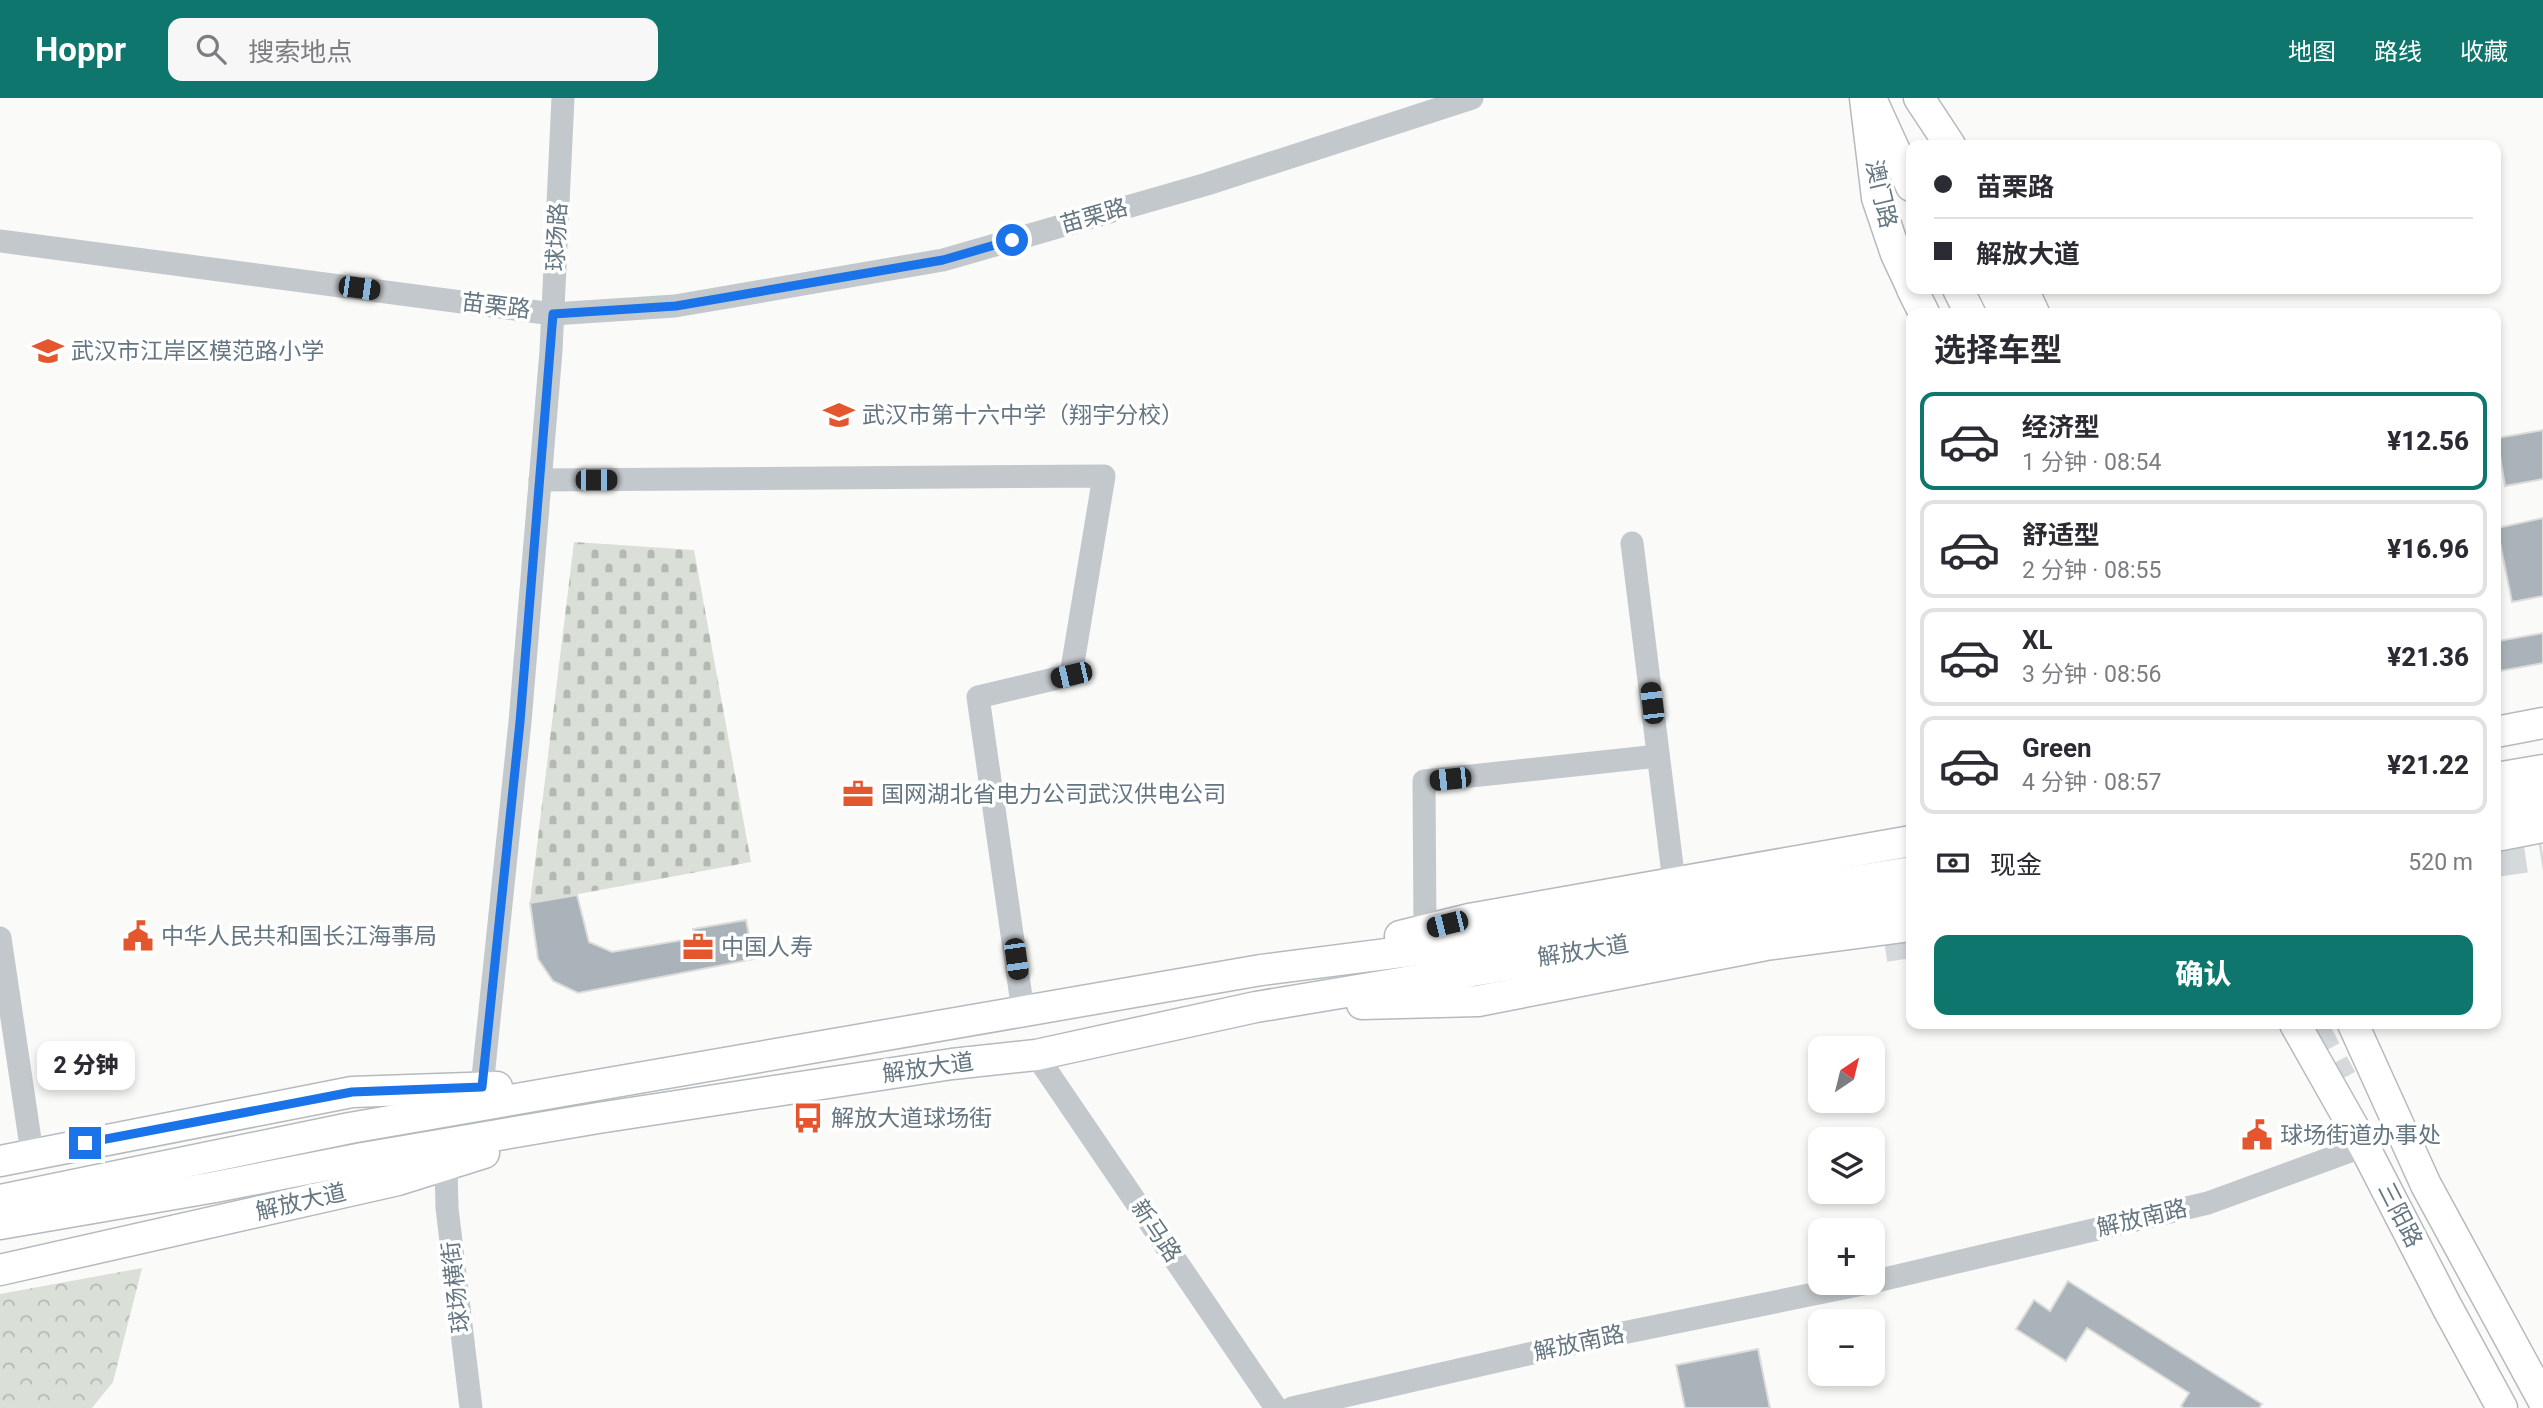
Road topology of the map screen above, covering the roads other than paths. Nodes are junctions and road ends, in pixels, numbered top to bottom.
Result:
1 (563, 98) edge
2 (1472, 98) edge
3 (1868, 98) edge
4 (1905, 98) edge
5 (1919, 98) edge
6 (1924, 140) edge
7 (1947, 140) edge
8 (1906, 176) edge
9 (0, 241) edge
10 (1906, 275) edge
11 (553, 314) junction
12 (540, 480) junction
13 (1632, 543) dead end
14 (2543, 723) edge
15 (2501, 731) edge
16 (1658, 756) junction
17 (2543, 770) edge
18 (2501, 777) edge
19 (2543, 799) edge
20 (2501, 806) edge
21 (2543, 827) edge
22 (2501, 835) edge
23 (1906, 842) edge
24 (1906, 873) edge
25 (1674, 883) junction
26 (1906, 899) edge
27 (1906, 927) tunnel mouth
28 (1425, 929) junction
29 (0, 938) edge
30 (1766, 945) junction
31 (1885, 947) tunnel mouth
32 (1474, 956) junction
33 (1261, 970) junction
34 (1256, 1007) junction
35 (1023, 1011) junction
36 (2298, 1029) edge
37 (2355, 1029) edge
38 (1036, 1055) junction
39 (602, 1083) junction
40 (482, 1087) junction
41 (598, 1118) junction
42 (2364, 1146) junction
43 (32, 1153) junction
44 (0, 1161) edge
45 (446, 1165) junction
46 (0, 1200) edge
47 (0, 1224) edge
48 (0, 1270) edge
49 (1885, 1278) edge
50 (1808, 1295) edge
51 (2543, 1400) edge
52 (471, 1408) edge
53 (1276, 1408) edge
54 (1292, 1408) edge
55 (2502, 1408) edge

1 - 11 street, 球场路
2 - 11 street, 苗栗路
3 - 8 main road
3 - 10 main road, 澳门路
4 - 6 main road
5 - 7 main road
9 - 11 street, 苗栗路
11 - 12 street, 球场路
12 - 35 street
12 - 40 street, 球场路
13 - 16 street
14 - 15 main road
16 - 25 street
16 - 28 street
17 - 18 main road
19 - 20 main road
21 - 22 main road
23 - 25 main road, 解放大道
24 - 32 main road, 解放大道
25 - 28 main road, 解放大道
26 - 32 main road, 解放大道
27 - 30 main road, 解放大道
28 - 33 main road, 解放大道
29 - 43 street
30 - 31 main road
30 - 34 main road, 解放大道
32 - 33 main road, 解放大道
32 - 34 main road, 解放大道
33 - 35 main road, 解放大道
34 - 38 main road, 解放大道
35 - 39 main road, 解放大道
36 - 42 main road, 三阳路
37 - 51 main road, 三阳路
38 - 41 main road, 解放大道
38 - 53 street, 新马路
39 - 40 main road, 解放大道
39 - 46 main road, 解放大道
40 - 43 main road, 解放大道
41 - 45 main road, 解放大道
41 - 47 main road, 解放大道
42 - 49 street, 解放南路
42 - 55 main road, 三阳路
43 - 44 main road, 解放大道
45 - 48 main road, 解放大道
45 - 52 street, 球场横街
50 - 54 street, 解放南路

